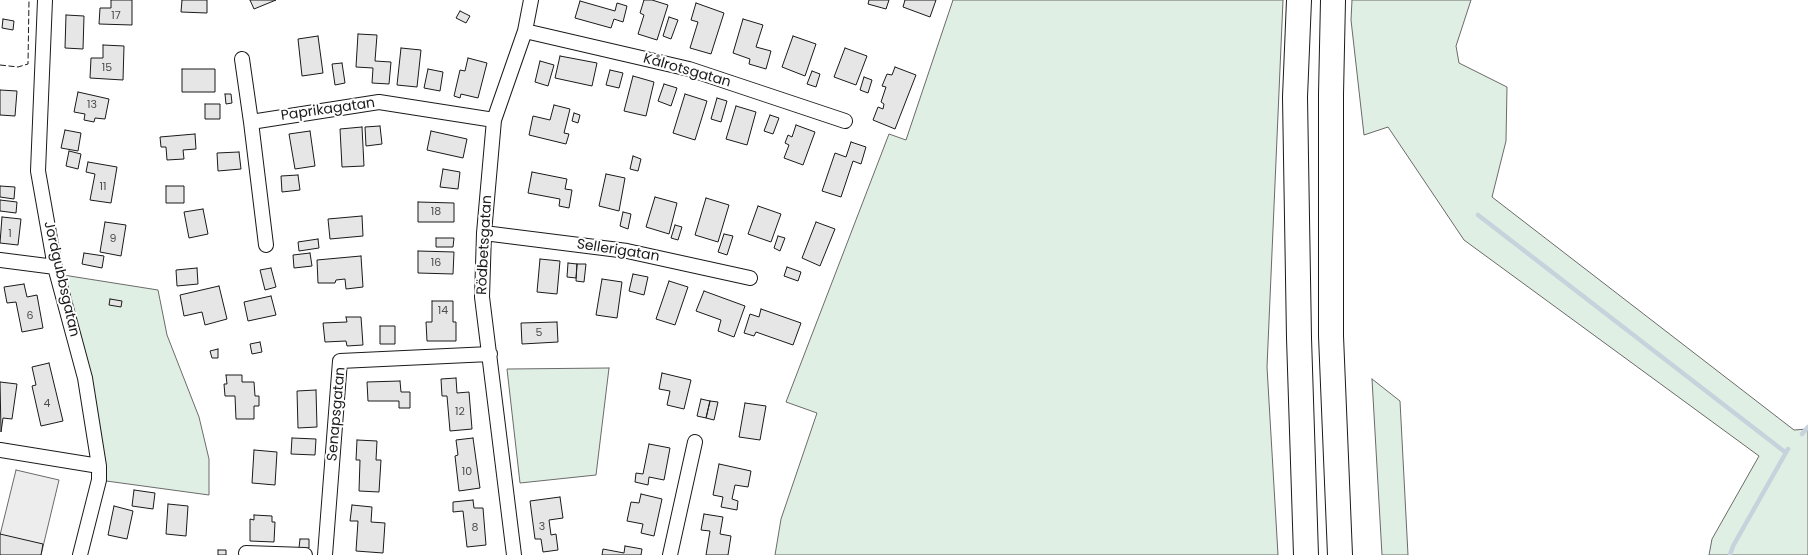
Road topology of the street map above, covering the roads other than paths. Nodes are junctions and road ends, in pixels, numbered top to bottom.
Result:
1 (45, 0) edge
2 (531, 0) edge
3 (1299, 0) edge
4 (1334, 0) edge
5 (525, 31) junction
6 (242, 59) dead end
7 (494, 120) junction
8 (846, 121) dead end
9 (251, 122) junction
10 (484, 233) junction
11 (266, 245) dead end
12 (0, 260) edge
13 (55, 266) junction
14 (750, 278) dead end
15 (490, 354) junction
16 (695, 442) dead end
17 (0, 450) edge
18 (99, 466) junction
19 (246, 553) dead end
20 (80, 555) edge
21 (304, 555) edge
22 (325, 555) edge
23 (514, 555) edge
24 (670, 555) edge
25 (1306, 555) edge
26 (1340, 555) edge

1 - 13 street, Jordgubbsgatan
2 - 5 street, Rödbetsgatan
3 - 25 highway
4 - 26 highway
5 - 7 street, Rödbetsgatan
5 - 8 street, Kålrotsgatan
6 - 9 street
7 - 9 street, Paprikagatan
7 - 10 street, Rödbetsgatan
9 - 11 street
10 - 14 street, Sellerigatan
10 - 15 street, Rödbetsgatan
12 - 13 street
13 - 18 street, Jordgubbsgatan
15 - 22 street, Senapsgatan
15 - 23 street, Rödbetsgatan
16 - 24 street
17 - 18 street
18 - 20 street, Jordgubbsgatan
19 - 21 street

